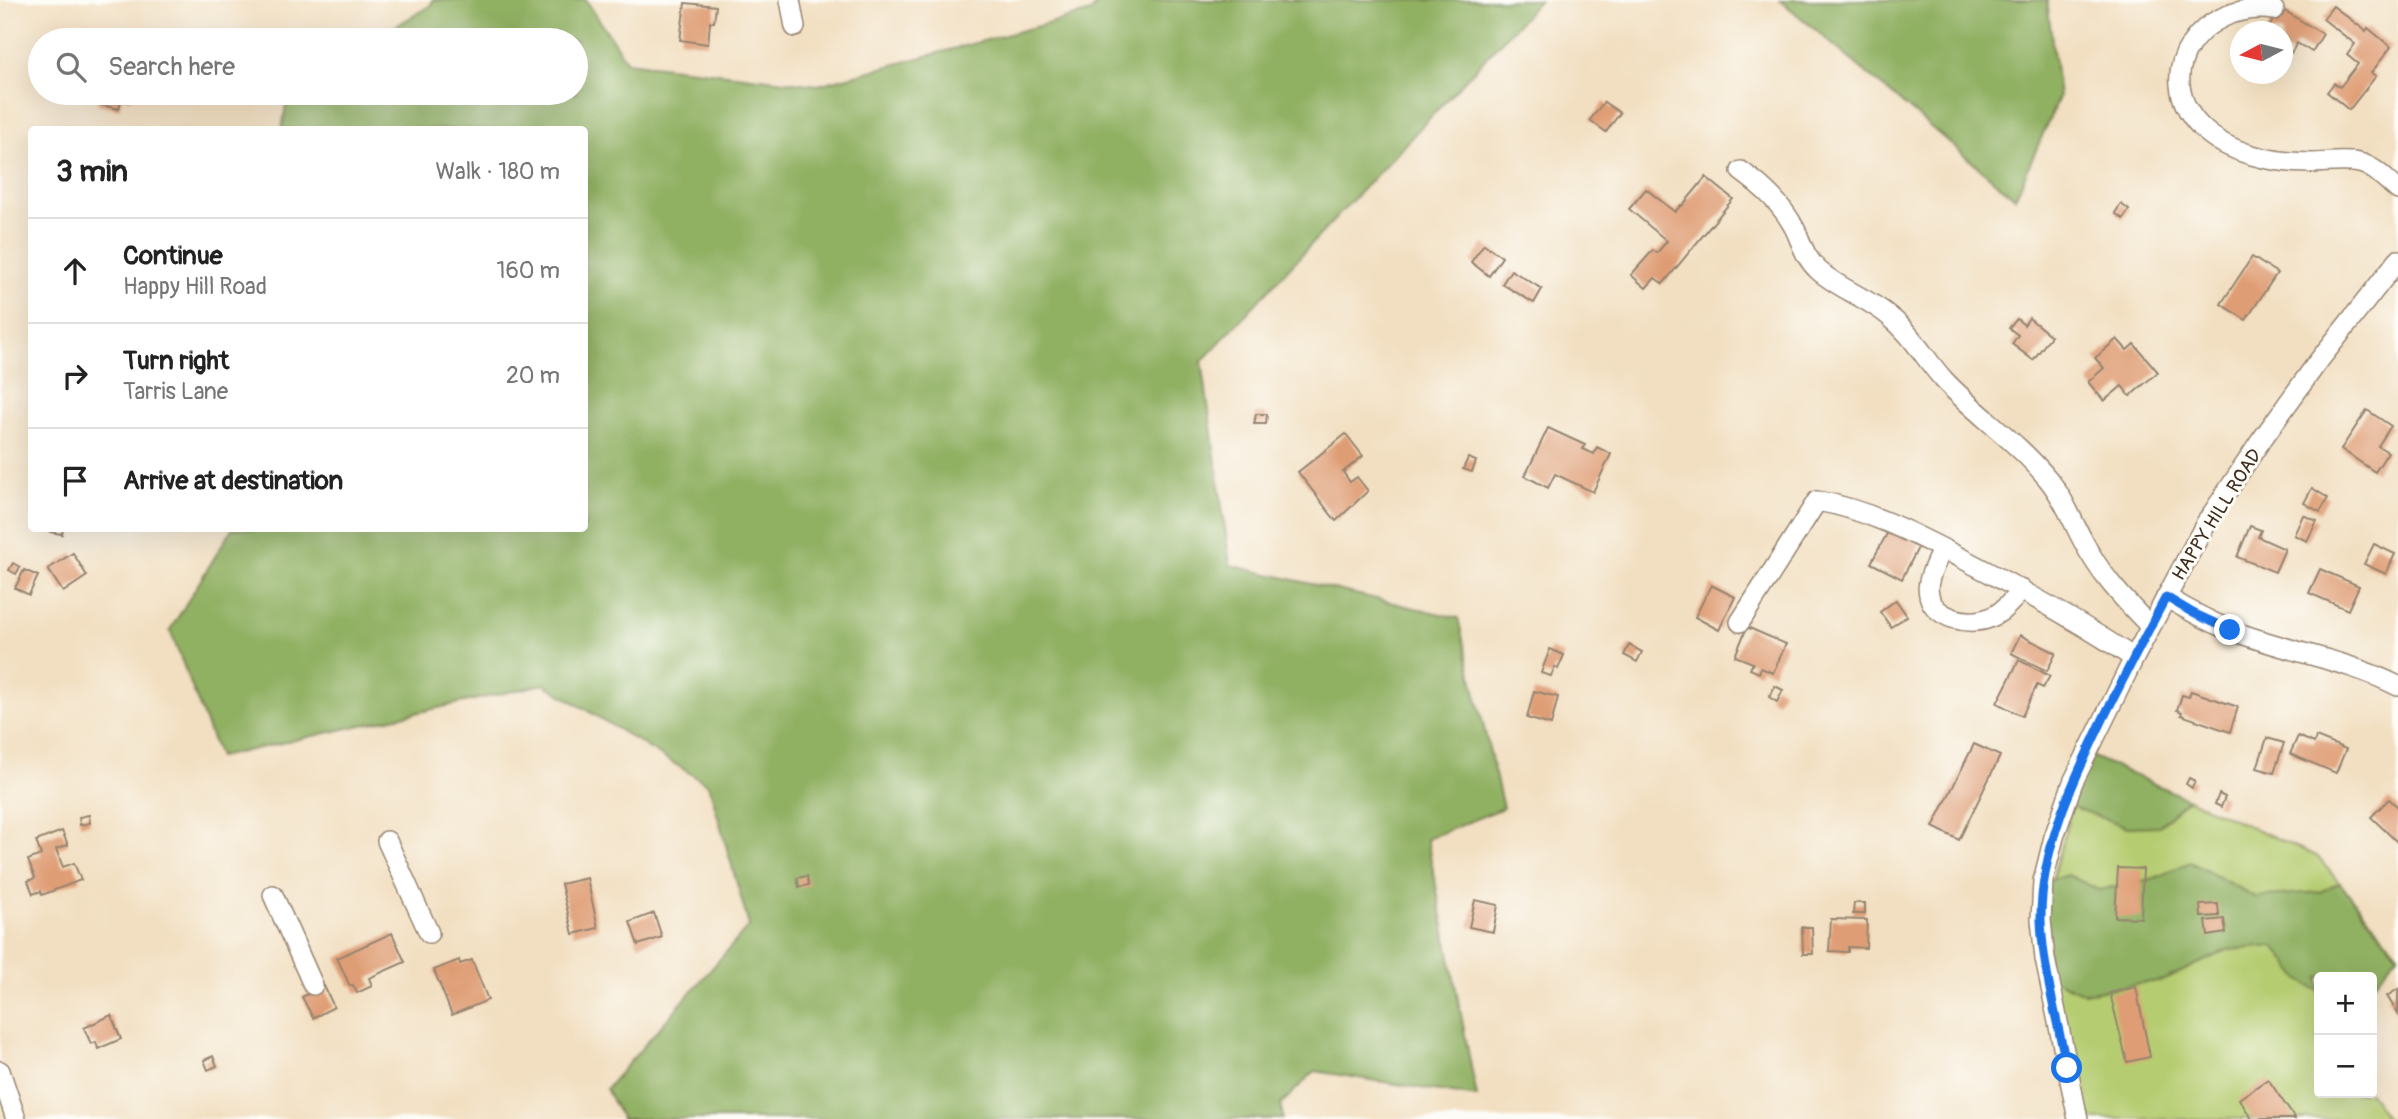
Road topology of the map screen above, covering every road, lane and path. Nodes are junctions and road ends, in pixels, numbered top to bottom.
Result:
1 (790, 0) edge
2 (2274, 10) dead end
3 (795, 27) dead end
4 (1741, 171) dead end
5 (2398, 190) edge
6 (2398, 260) edge
7 (1942, 548) junction
8 (2022, 590) junction
9 (2166, 597) junction
10 (1740, 622) dead end
11 (2150, 625) junction
12 (2134, 658) junction
13 (2398, 686) edge
14 (387, 841) dead end
15 (273, 895) dead end
16 (429, 933) dead end
17 (313, 985) dead end
18 (2, 1084) edge
19 (16, 1119) edge
20 (2077, 1119) edge

1 - 3 street
2 - 5 street
4 - 11 street
6 - 9 street, HAPPY HILL ROAD
7 - 8 street
7 - 8 street
7 - 10 street
8 - 12 street
9 - 11 street, HAPPY HILL ROAD
9 - 13 street
11 - 12 street, HAPPY HILL ROAD
12 - 20 street, HAPPY HILL ROAD
14 - 16 street
15 - 17 street
18 - 19 street

